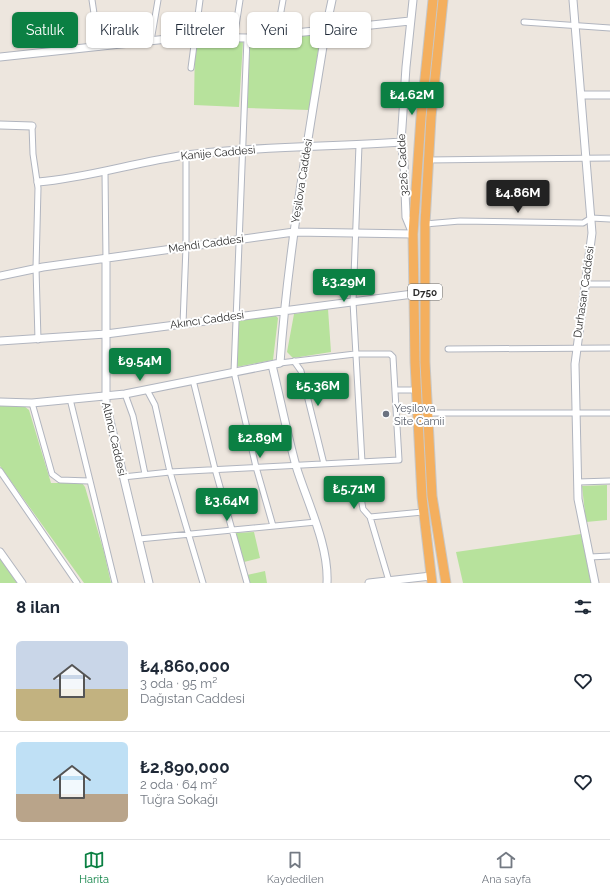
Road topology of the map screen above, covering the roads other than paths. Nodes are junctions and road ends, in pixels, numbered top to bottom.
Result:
1 (92, 0) edge
2 (158, 0) edge
3 (200, 0) edge
4 (240, 0) edge
5 (283, 0) edge
6 (332, 0) edge
7 (413, 0) edge
8 (433, 0) edge
9 (443, 0) edge
10 (573, 0) edge
11 (94, 12) edge
12 (198, 12) edge
13 (238, 12) edge
14 (281, 12) edge
15 (329, 12) edge
16 (410, 21) junction
17 (524, 22) dead end
18 (371, 24) edge
19 (575, 25) junction
20 (610, 28) edge
21 (153, 29) edge
22 (247, 38) joint
23 (239, 39) edge
24 (89, 48) edge
25 (192, 48) edge
26 (323, 48) edge
27 (0, 57) edge
28 (191, 68) dead end
29 (581, 95) junction
30 (610, 95) edge
31 (0, 125) edge
32 (32, 126) joint
33 (401, 142) junction
34 (359, 145) junction
35 (307, 147) junction
36 (242, 150) junction
37 (186, 155) junction
38 (586, 158) junction
39 (610, 158) edge
40 (428, 160) junction
41 (105, 172) junction
42 (38, 182) junction
43 (591, 218) junction
44 (610, 219) edge
45 (425, 224) junction
46 (294, 232) junction
47 (354, 232) junction
48 (413, 234) junction
49 (239, 240) junction
50 (186, 247) junction
51 (106, 260) junction
52 (36, 268) junction
53 (0, 276) edge
54 (585, 284) junction
55 (610, 284) edge
56 (413, 294) junction
57 (352, 302) junction
58 (284, 311) junction
59 (236, 316) junction
60 (183, 324) junction
61 (106, 334) junction
62 (38, 340) junction
63 (0, 341) edge
64 (576, 348) junction
65 (610, 348) edge
66 (448, 349) dead end
67 (355, 354) junction
68 (294, 361) junction
69 (276, 364) junction
70 (234, 372) junction
71 (193, 380) junction
72 (147, 390) junction
73 (395, 390) junction
74 (416, 390) junction
75 (125, 394) junction
76 (105, 396) junction
77 (70, 400) junction
78 (0, 402) edge
79 (32, 402) junction
80 (427, 413) junction
81 (577, 413) junction
82 (610, 413) edge
83 (362, 462) junction
84 (324, 464) junction
85 (296, 465) junction
86 (256, 467) junction
87 (215, 470) junction
88 (0, 471) edge
89 (170, 472) junction
90 (145, 474) junction
91 (123, 477) junction
92 (89, 481) junction
93 (610, 481) edge
94 (578, 482) junction
95 (360, 492) dead end
96 (423, 512) junction
97 (370, 517) junction
98 (316, 522) junction
99 (273, 526) junction
100 (232, 530) junction
101 (189, 534) junction
102 (139, 539) junction
103 (0, 552) edge
104 (610, 556) edge
105 (590, 557) junction
106 (431, 580) edge
107 (389, 581) junction
108 (22, 583) edge
109 (77, 583) edge
110 (115, 583) edge
111 (149, 583) edge
112 (203, 583) edge
113 (247, 583) edge
114 (327, 583) edge
115 (369, 583) edge
116 (446, 583) edge
117 (595, 583) edge

1 - 11 street
2 - 21 street
3 - 12 street
4 - 13 street
5 - 14 street
6 - 15 street, Yeşilova Caddesi
7 - 16 street, 3226. Cadde
8 - 48 highway, D750
9 - 40 highway, D750
10 - 19 street, Durhasan Caddesi
16 - 18 street
16 - 33 street, 3226. Cadde
17 - 19 street
19 - 20 street
19 - 29 street, Durhasan Caddesi
22 - 23 street
22 - 36 street
24 - 27 street
25 - 28 street
26 - 35 street, Yeşilova Caddesi
29 - 30 street
29 - 38 street, Durhasan Caddesi
31 - 32 street
32 - 42 street
33 - 34 street, Kanije Caddesi
33 - 48 street, 3226. Cadde
34 - 35 street, Kanije Caddesi
34 - 47 street
35 - 36 street, Kanije Caddesi
35 - 46 street, Yeşilova Caddesi
36 - 37 street, Kanije Caddesi
36 - 49 street
37 - 41 street, Kanije Caddesi
37 - 50 street
38 - 39 street
38 - 40 street
38 - 43 street, Durhasan Caddesi
40 - 45 highway, D750
41 - 42 street, Kanije Caddesi
41 - 51 street, Altıncı Caddesi
42 - 52 street
43 - 44 street
43 - 45 street
43 - 54 street, Durhasan Caddesi
45 - 80 highway, D750
46 - 47 street, Mehdi Caddesi
46 - 49 street, Mehdi Caddesi
46 - 58 street, Yeşilova Caddesi
47 - 48 street, Mehdi Caddesi
47 - 57 street
48 - 56 highway, D750
49 - 50 street, Mehdi Caddesi
49 - 59 street
50 - 51 street, Mehdi Caddesi
50 - 60 street
51 - 52 street, Mehdi Caddesi
51 - 61 street, Altıncı Caddesi
52 - 53 street, Mehdi Caddesi
52 - 62 street
54 - 55 street
54 - 64 street, Durhasan Caddesi
56 - 57 street, Akıncı Caddesi
56 - 74 highway, D750
57 - 58 street, Akıncı Caddesi
57 - 67 street
58 - 59 street, Akıncı Caddesi
58 - 69 street, Yeşilova Caddesi
59 - 60 street, Akıncı Caddesi
59 - 70 street
60 - 61 street, Akıncı Caddesi
61 - 62 street, Akıncı Caddesi
61 - 76 street, Altıncı Caddesi
62 - 63 street, Akıncı Caddesi
64 - 65 street
64 - 66 street
64 - 81 street, Durhasan Caddesi
67 - 68 street
67 - 73 street
67 - 83 street
68 - 69 street
68 - 84 street
69 - 70 street
69 - 85 street, Yeşilova Caddesi
70 - 71 street
70 - 86 street
71 - 72 street
71 - 87 street
72 - 75 street
72 - 89 street
73 - 74 street
73 - 83 street
74 - 96 highway, D750
75 - 76 street
75 - 90 street
76 - 77 street
76 - 91 street, Altıncı Caddesi
77 - 79 street
77 - 92 street
78 - 79 street
79 - 92 street
80 - 81 street
80 - 116 highway, D750
81 - 82 street
81 - 94 street, Durhasan Caddesi
83 - 84 street
84 - 85 street
85 - 86 street
85 - 98 street, Yeşilova Caddesi
86 - 87 street
86 - 99 street
87 - 89 street
87 - 100 street
88 - 109 street
89 - 90 street
89 - 101 street
90 - 91 street
91 - 102 street, Altıncı Caddesi
92 - 110 street
93 - 94 street
94 - 105 street, Durhasan Caddesi
95 - 97 street
96 - 97 street
96 - 106 highway, D750
97 - 107 street
98 - 99 street
98 - 114 street, Yeşilova Caddesi
99 - 100 street
100 - 101 street
100 - 113 street
101 - 102 street
101 - 112 street
102 - 111 street, Altıncı Caddesi
103 - 108 street
104 - 105 street
105 - 117 street, Durhasan Caddesi
106 - 107 street
107 - 115 street

